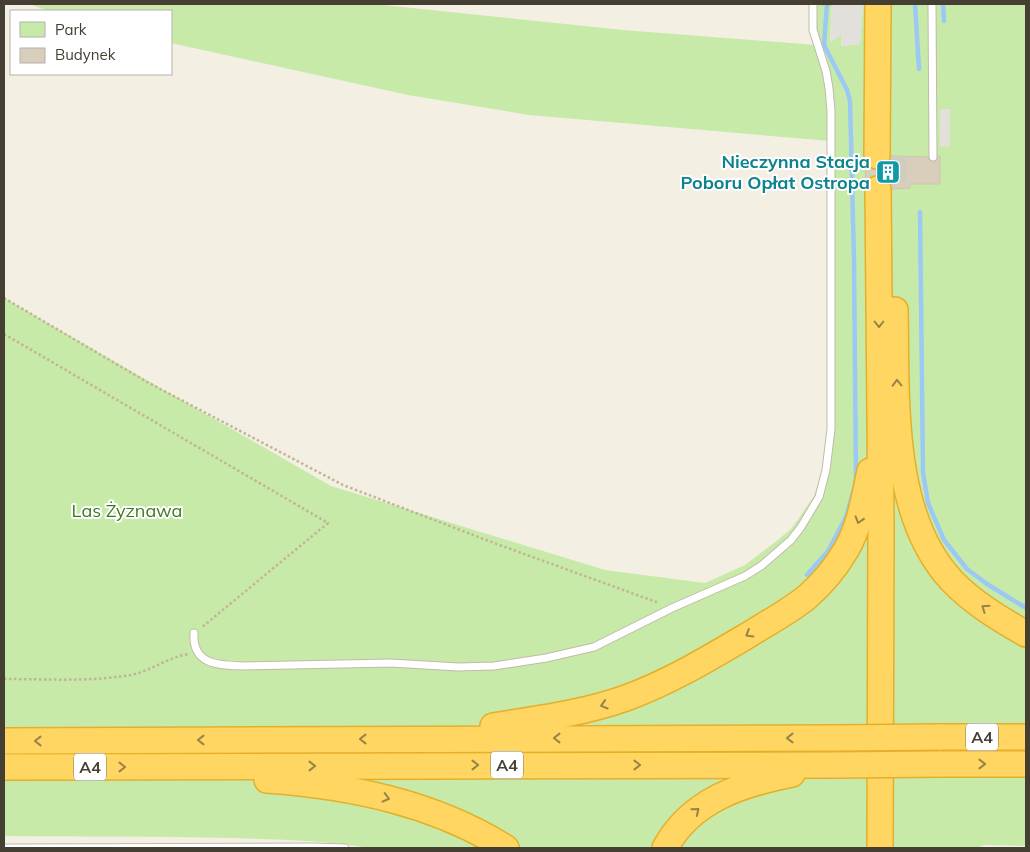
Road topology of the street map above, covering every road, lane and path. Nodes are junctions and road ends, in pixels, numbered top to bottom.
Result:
1 (813, 4) edge
2 (824, 4) edge
3 (828, 4) edge
4 (832, 4) edge
5 (878, 4) edge
6 (893, 4) edge
7 (932, 4) edge
8 (933, 156) dead end
9 (886, 189) tunnel mouth
10 (4, 298) edge
11 (4, 334) edge
12 (888, 427) junction
13 (672, 608) junction
14 (194, 634) joint
15 (1026, 634) edge
16 (198, 654) junction
17 (4, 679) edge
18 (1026, 737) edge
19 (412, 739) junction
20 (4, 741) edge
21 (838, 764) junction
22 (1026, 764) edge
23 (176, 767) junction
24 (4, 768) edge
25 (4, 848) edge
26 (345, 848) edge
27 (506, 848) edge
28 (666, 848) edge
29 (880, 848) edge
30 (895, 848) edge

1 - 13 lane
2 - 3 path
3 - 4 path
5 - 6 highway
7 - 8 lane
9 - 12 highway
10 - 13 path
11 - 14 path
15 -> 12 highway
12 -> 19 highway
12 - 29 highway
12 - 30 highway
13 - 16 lane
14 - 16 lane
16 - 17 path
18 -> 19 highway, A4, bridge
19 -> 20 highway, A4
21 -> 22 highway, A4, bridge
23 -> 21 highway, A4
28 -> 21 highway
24 -> 23 highway, A4
23 -> 27 highway
25 - 26 lane

